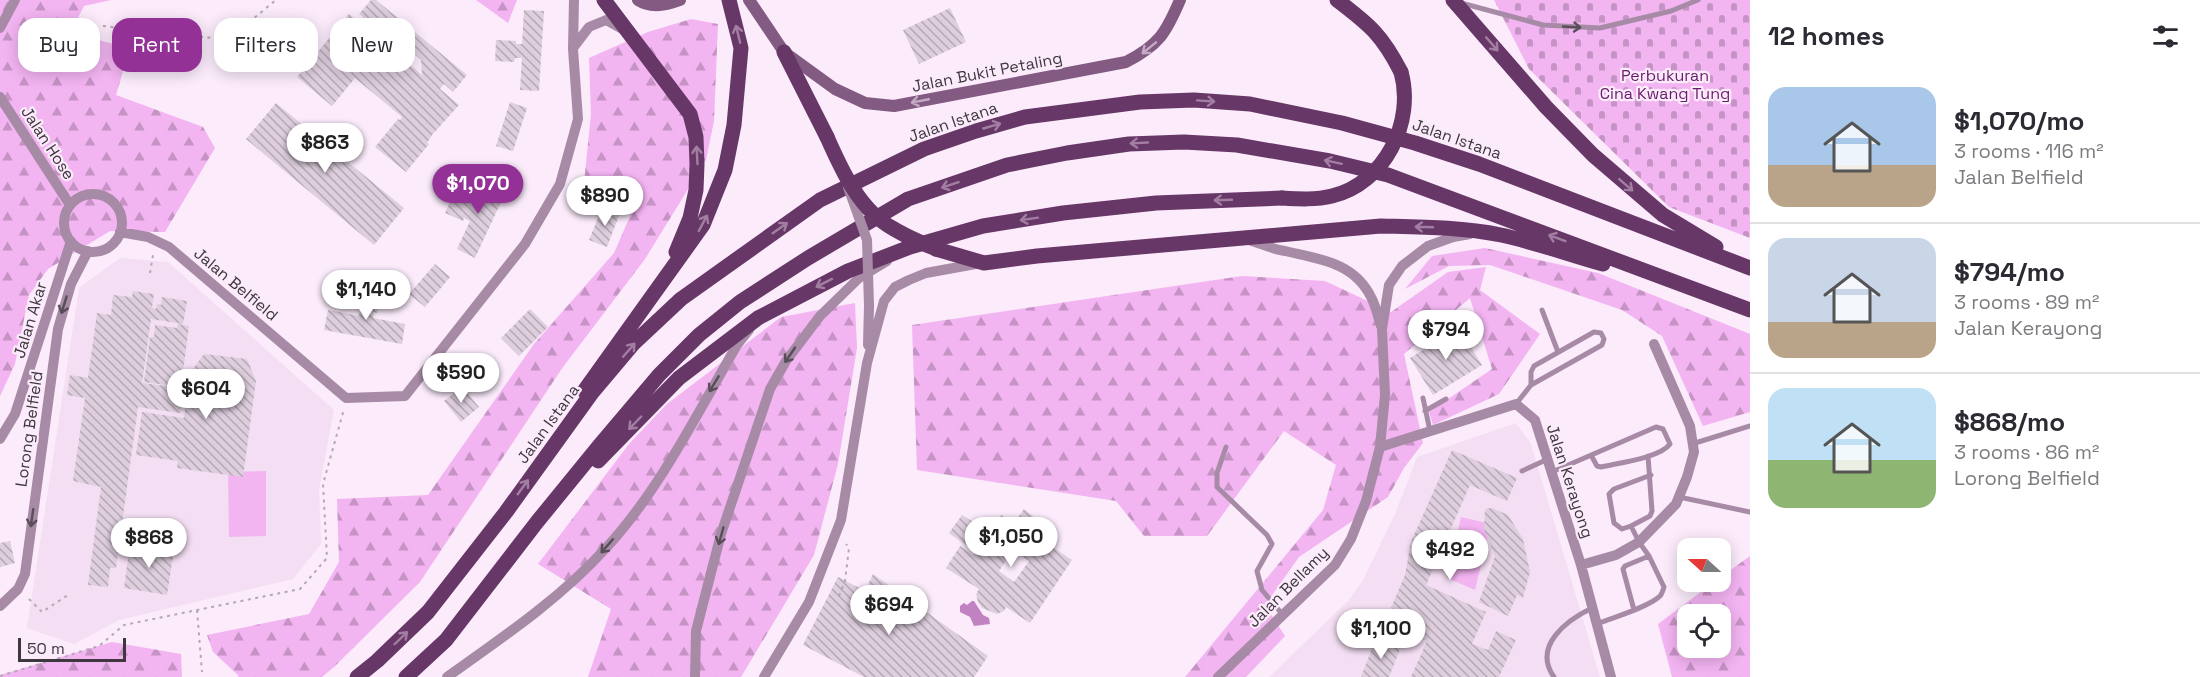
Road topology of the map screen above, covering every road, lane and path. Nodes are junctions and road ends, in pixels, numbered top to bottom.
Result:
1 (15, 0) edge
2 (276, 0) edge
3 (574, 0) edge
4 (604, 0) edge
5 (638, 0) edge
6 (680, 0) edge
7 (729, 0) edge
8 (749, 0) edge
9 (1180, 0) edge
10 (1337, 0) edge
11 (1453, 0) edge
12 (1698, 0) edge
13 (103, 26) dead end
14 (0, 28) edge
15 (627, 32) junction
16 (573, 49) junction
17 (784, 52) junction
18 (0, 97) edge
19 (841, 169) junction
20 (70, 205) junction
21 (120, 232) junction
22 (1481, 232) junction
23 (1247, 239) junction
24 (71, 242) junction
25 (910, 247) junction
26 (88, 252) junction
27 (153, 255) dead end
28 (984, 263) junction
29 (1750, 268) edge
30 (669, 272) junction
31 (150, 273) dead end
32 (1710, 296) junction
33 (1542, 310) dead end
34 (1750, 310) edge
35 (758, 318) junction
36 (1382, 329) junction
37 (1654, 344) dead end
38 (1558, 352) junction
39 (867, 363) junction
40 (1532, 385) junction
41 (346, 398) junction
42 (1423, 398) dead end
43 (1446, 399) dead end
44 (1515, 404) junction
45 (1425, 411) junction
46 (1750, 426) edge
47 (1430, 430) junction
48 (0, 439) edge
49 (1692, 444) junction
50 (1226, 447) dead end
51 (1380, 447) junction
52 (1591, 455) junction
53 (1648, 456) junction
54 (1548, 459) junction
55 (541, 463) junction
56 (1522, 471) dead end
57 (1552, 472) junction
58 (1651, 476) junction
59 (1679, 497) junction
60 (1750, 512) edge
61 (537, 522) junction
62 (1631, 526) junction
63 (839, 528) junction
64 (1639, 542) junction
65 (1649, 555) junction
66 (1581, 565) junction
67 (68, 595) dead end
68 (839, 596) dead end
69 (29, 599) dead end
70 (0, 606) edge
71 (1592, 608) junction
72 (198, 610) junction
73 (1634, 610) junction
74 (1283, 615) junction
75 (1596, 624) junction
76 (202, 672) dead end
77 (0, 676) edge
78 (357, 677) edge
79 (406, 677) edge
80 (447, 677) edge
81 (694, 677) edge
82 (764, 677) edge
83 (1218, 677) edge
84 (1554, 677) edge
85 (1611, 677) edge

1 - 14 street
2 - 13 path
3 - 16 street
4 - 15 main road
5 - 6 main road
30 -> 7 main road
8 - 17 main road
9 -> 17 main road, Jalan Bukit Petaling
10 -> 25 main road, bridge
11 -> 12 lane
11 -> 29 main road
15 - 16 street
30 -> 15 main road
16 - 41 street
17 - 19 main road, bridge
18 - 20 street, Jalan Hose
19 - 28 main road, bridge
19 - 39 street, bridge
20 - 21 street
20 - 24 street
21 - 26 street
21 - 41 street, Jalan Belfield
22 -> 23 main road
22 - 32 main road
22 - 36 street, Jalan Bellamy
23 - 28 main road
23 - 36 street, Jalan Bellamy
24 - 26 street
24 - 48 street, Jalan Akar
25 -> 35 main road
25 -> 81 street
26 -> 70 street, Lorong Belfield
27 - 31 path
28 - 39 street
55 -> 29 main road, Jalan Istana
30 - 55 main road
32 - 34 main road
32 -> 61 main road
33 - 38 lane
35 -> 61 main road
35 -> 80 street
36 - 51 street, Jalan Bellamy
37 - 49 street
38 - 40 lane
38 - 40 lane
39 - 63 street
40 - 44 lane
41 - 72 path
42 - 45 lane
43 - 45 lane
44 - 47 street
44 - 54 street, Jalan Kerayong
45 - 47 lane
46 - 49 lane
47 - 51 street
49 - 59 street
50 - 74 lane
51 - 74 street, Jalan Bellamy
52 - 53 lane
52 - 53 lane
52 - 57 lane
53 - 58 lane
54 - 56 lane
54 - 57 street, Jalan Kerayong
78 -> 55 main road, Jalan Istana
57 - 66 street, Jalan Kerayong
58 - 62 lane
58 - 62 lane
59 - 60 lane
59 - 64 street
61 - 79 main road
62 - 64 lane
63 - 68 path
63 - 82 street
64 - 65 lane
64 - 66 street
65 - 73 lane
65 - 73 lane
66 - 71 street, Jalan Kerayong
67 - 69 path
71 - 75 street, Jalan Kerayong
71 - 84 lane
72 - 76 path
72 - 77 path
73 - 75 lane
74 - 83 street, Jalan Bellamy
75 - 85 street, Jalan Kerayong

